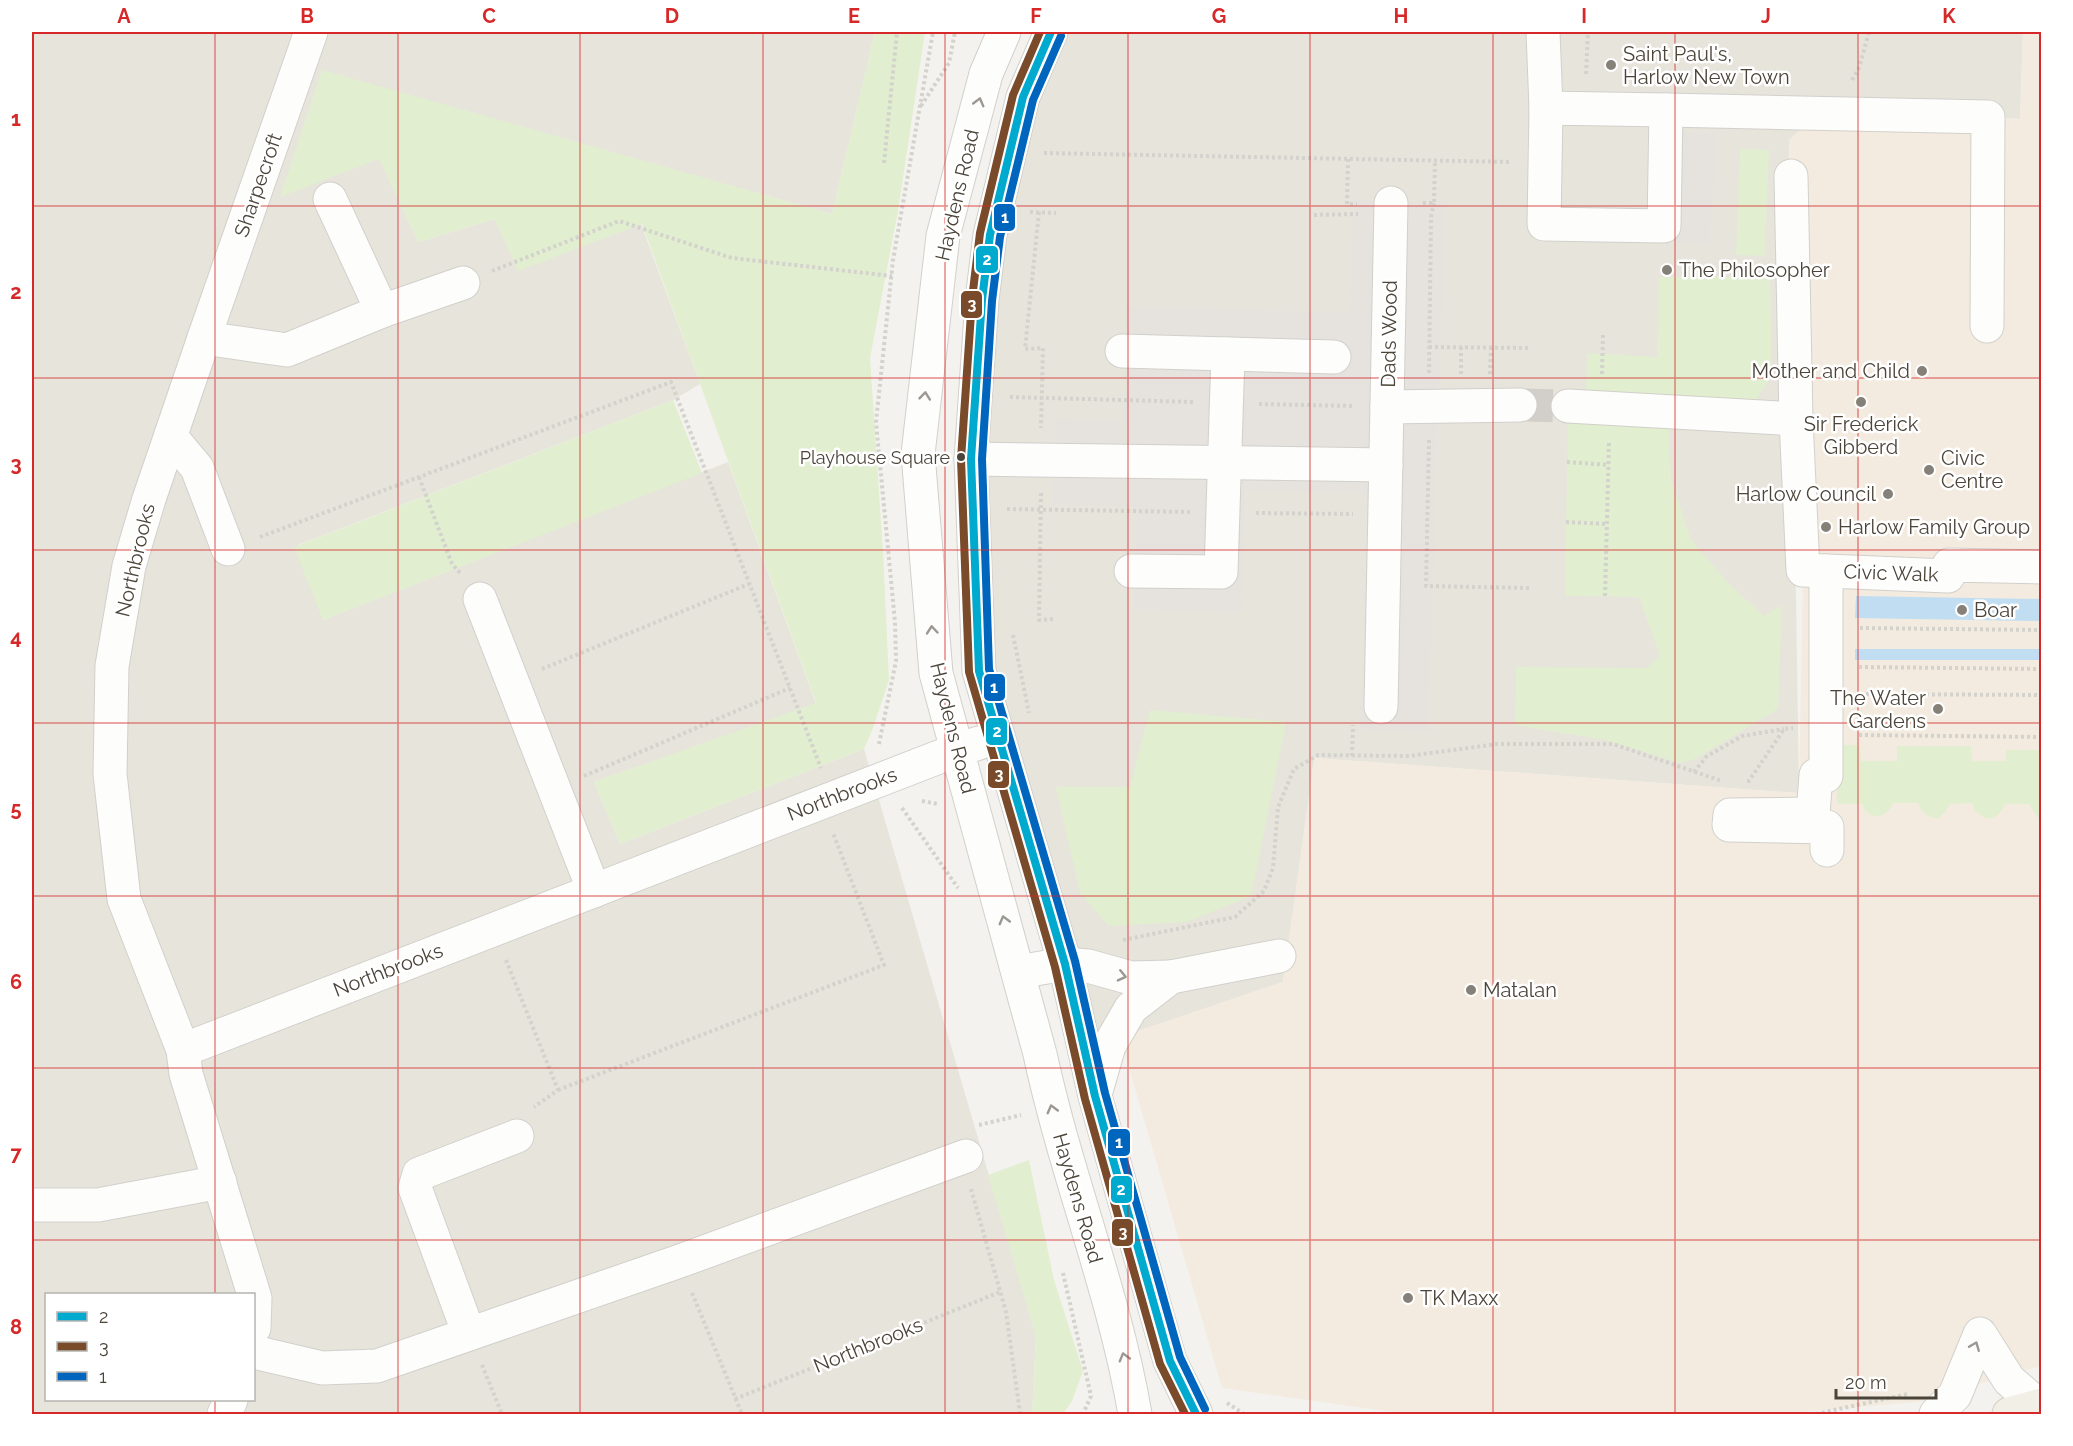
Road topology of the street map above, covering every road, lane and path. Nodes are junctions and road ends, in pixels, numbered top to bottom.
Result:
1 (311, 32) edge
2 (897, 32) edge
3 (955, 32) edge
4 (1004, 32) edge
5 (1051, 32) edge
6 (1543, 32) edge
7 (920, 107) dead end
8 (1546, 108) junction
9 (1666, 110) junction
10 (1011, 152) junction
11 (1545, 160) junction
12 (884, 163) dead end
13 (1791, 176) dead end
14 (330, 199) dead end
15 (1377, 209) joint
16 (1020, 211) dead end
17 (1039, 212) junction
18 (1056, 213) dead end
19 (1314, 215) dead end
20 (892, 276) dead end
21 (463, 283) joint
22 (382, 311) junction
23 (1988, 326) dead end
24 (1603, 334) dead end
25 (204, 338) junction
26 (1429, 347) dead end
27 (1531, 348) dead end
28 (1122, 351) dead end
29 (1228, 354) junction
30 (1334, 357) dead end
31 (1520, 405) tunnel mouth
32 (1568, 406) tunnel mouth
33 (1387, 407) junction
34 (1605, 408) junction
35 (1796, 418) junction
36 (172, 438) junction
37 (971, 459) junction
38 (1041, 460) junction
39 (1567, 462) dead end
40 (1225, 463) junction
41 (1386, 465) junction
42 (1609, 465) junction
43 (419, 477) junction
44 (1566, 522) dead end
45 (1607, 524) junction
46 (228, 549) joint
47 (2042, 567) edge
48 (1131, 571) dead end
49 (1814, 571) junction
50 (749, 584) junction
51 (1605, 596) dead end
52 (480, 599) joint
53 (1055, 619) dead end
54 (1826, 628) junction
55 (2042, 630) edge
56 (1013, 633) dead end
57 (2042, 669) edge
58 (512, 681) junction
59 (790, 688) junction
60 (2042, 695) edge
61 (1826, 704) junction
62 (1381, 707) dead end
63 (1031, 720) dead end
64 (1784, 729) junction
65 (2042, 737) edge
66 (997, 738) junction
67 (957, 750) junction
68 (1694, 772) junction
69 (1737, 782) dead end
70 (1726, 783) dead end
71 (554, 788) junction
72 (833, 798) junction
73 (833, 832) dead end
74 (1827, 850) dead end
75 (594, 891) junction
76 (1120, 941) dead end
77 (502, 950) dead end
78 (1279, 956) dead end
79 (1065, 964) junction
80 (1018, 972) junction
81 (1172, 977) junction
82 (183, 1050) junction
83 (558, 1090) junction
84 (1095, 1095) junction
85 (517, 1136) joint
86 (966, 1155) joint
87 (219, 1182) junction
88 (32, 1205) edge
89 (680, 1261) junction
90 (1000, 1292) junction
91 (253, 1293) edge
92 (469, 1334) junction
93 (255, 1352) edge
94 (1912, 1393) dead end
95 (735, 1399) junction
96 (2030, 1409) edge
97 (502, 1414) edge
98 (742, 1414) edge
99 (1020, 1414) edge
100 (1135, 1414) edge
101 (1196, 1414) edge
102 (1815, 1414) edge
103 (1936, 1414) edge

1 - 25 street, Sharpecroft
2 - 12 path
3 - 7 path
67 -> 4 street, Haydens Road
5 - 10 street, Haydens Road
6 - 8 street
8 - 9 street
8 - 11 street
9 - 11 street
9 - 23 street
10 - 11 path
10 - 37 street, Haydens Road
13 - 35 street
14 - 22 street
15 - 19 path
15 - 33 street, Dads Wood
16 - 17 path
17 - 18 path
17 - 38 path
20 - 21 path
21 - 22 street
22 - 25 street
24 - 34 path
25 - 36 street, Northbrooks
26 - 27 path
28 - 29 street
29 - 30 street
29 - 40 street
31 - 33 street
32 - 34 street
33 - 41 street, Dads Wood
34 - 35 street
34 - 42 path
35 - 49 street
36 - 46 street
36 - 82 street, Northbrooks
37 - 38 street
37 - 66 street, Haydens Road
38 - 40 street
38 - 53 path
39 - 42 path
40 - 41 street
40 - 48 street
41 - 62 street, Dads Wood
42 - 45 path
43 - 46 path
43 - 50 path
43 - 52 path
44 - 45 path
45 - 51 path
47 - 49 street, Civic Walk
49 - 54 street
50 - 58 path
50 - 59 path
52 - 58 street
54 - 55 path
54 - 61 street
56 - 63 path
57 - 61 path
58 - 71 street
59 - 71 path
59 - 72 path
60 - 61 path
61 - 64 path
61 - 65 path
61 - 74 street
64 - 68 path
64 - 69 path
66 - 67 street, Northbrooks
66 - 79 street, Haydens Road
67 - 72 street, Northbrooks
80 -> 67 street, Haydens Road
68 - 70 path
68 - 76 path
71 - 75 street
72 - 75 street, Northbrooks
73 - 83 path
75 - 82 street, Northbrooks
77 - 83 path
78 - 81 street
79 - 80 street
79 -> 81 street
79 - 84 street, Haydens Road
100 -> 80 street, Haydens Road
81 - 84 street
82 - 87 street, Northbrooks
83 - 85 path
84 - 101 street, Haydens Road
85 - 92 street
86 - 89 street
86 - 90 path
87 - 88 street
87 - 91 street, Northbrooks
89 - 92 street
89 - 95 path
90 - 95 path, Northbrooks
90 - 99 path
92 - 93 street
92 - 97 path
94 - 102 path
95 - 98 path
103 -> 96 street

